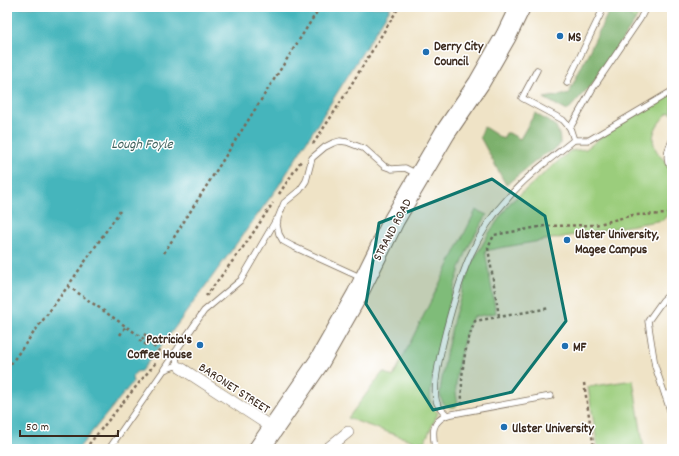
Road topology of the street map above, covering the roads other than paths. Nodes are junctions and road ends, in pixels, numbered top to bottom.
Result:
1 (520, 7) edge
2 (604, 7) edge
3 (646, 7) edge
4 (537, 70) dead end
5 (567, 83) dead end
6 (672, 90) edge
7 (570, 128) junction
8 (574, 140) junction
9 (672, 141) edge
10 (672, 165) edge
11 (420, 176) junction
12 (278, 218) junction
13 (364, 279) junction
14 (672, 292) edge
15 (178, 348) junction
16 (181, 368) junction
17 (160, 376) junction
18 (672, 393) edge
19 (664, 395) junction
20 (551, 396) dead end
21 (447, 415) junction
22 (672, 423) edge
23 (273, 428) junction
24 (348, 432) dead end
25 (109, 449) edge
26 (259, 449) edge
27 (327, 449) edge
28 (435, 449) edge

1 - 11 highway, STRAND ROAD
2 - 5 lane
3 - 7 lane
4 - 7 lane
6 - 8 lane
7 - 8 lane
8 - 21 lane
9 - 10 lane
11 - 12 lane
11 - 13 highway, STRAND ROAD
12 - 13 lane
12 - 15 lane
13 - 23 highway, STRAND ROAD
14 - 19 lane
15 - 16 lane
15 - 17 lane
16 - 17 lane
16 - 23 street, BARONET STREET
17 - 25 lane
18 - 19 lane
19 - 22 lane
20 - 21 lane
21 - 28 lane
23 - 26 highway, STRAND ROAD
24 - 27 street

